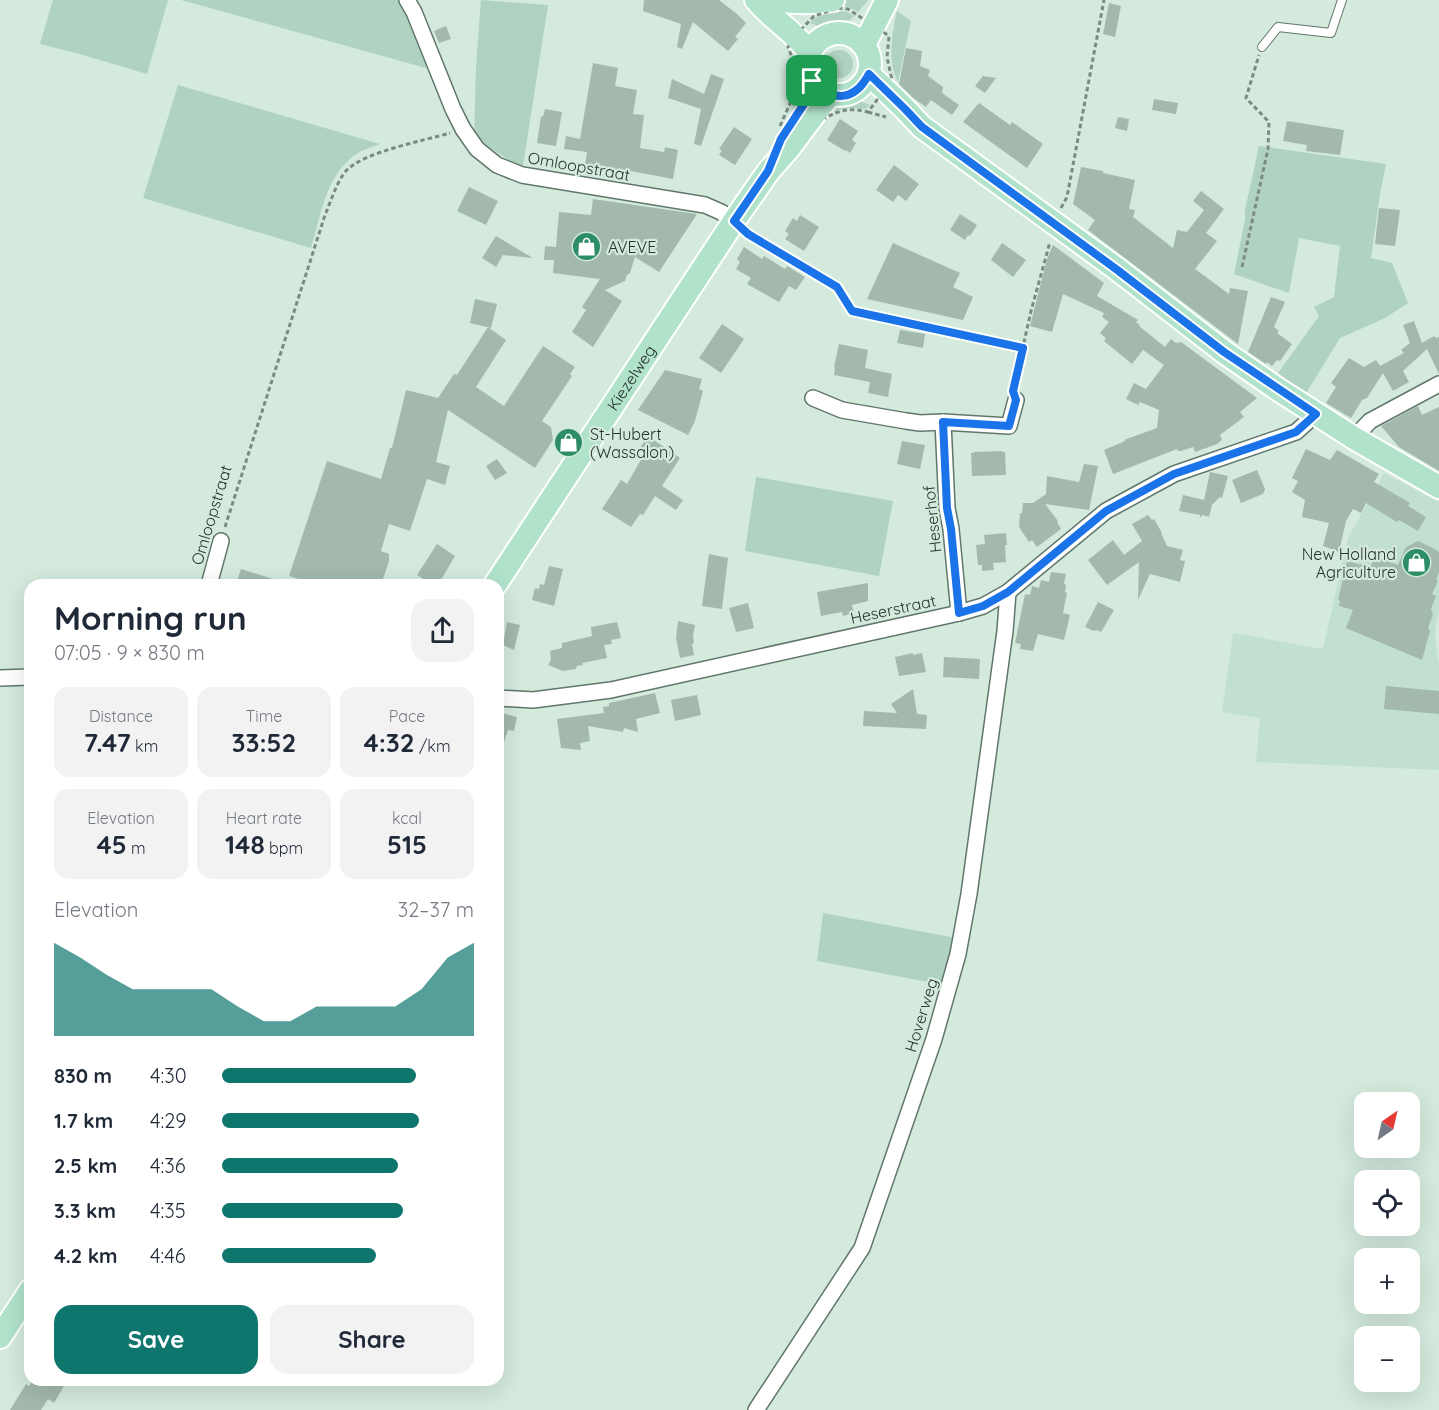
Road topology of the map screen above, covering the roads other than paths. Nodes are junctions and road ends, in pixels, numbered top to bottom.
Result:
1 (407, 0) edge
2 (756, 0) edge
3 (773, 0) edge
4 (833, 0) edge
5 (887, 0) edge
6 (1342, 0) edge
7 (864, 24) edge
8 (799, 31) junction
9 (816, 45) junction
10 (1262, 47) road end
11 (812, 81) junction
12 (871, 89) junction
13 (831, 94) junction
14 (810, 108) junction
15 (734, 221) junction
16 (1439, 384) edge
17 (813, 398) dead end
18 (1016, 400) road end
19 (1316, 414) junction
20 (943, 422) junction
21 (1354, 438) junction
22 (1439, 488) edge
23 (221, 541) road end
24 (211, 579) edge
25 (499, 579) edge
26 (1008, 592) junction
27 (959, 613) junction
28 (24, 677) edge
29 (0, 678) edge
30 (504, 698) edge
31 (24, 1301) edge
32 (0, 1337) edge
33 (756, 1410) edge

1 - 15 street, Omloopstraat
2 - 8 main road
3 - 4 main road
3 - 8 main road
5 - 7 main road
6 - 10 lane
7 - 9 main road
7 - 12 main road
8 - 9 main road
9 - 11 main road, Kiezelweg
11 - 13 main road
11 - 14 main road, Kiezelweg
12 - 13 main road
12 - 19 main road
13 - 14 main road, Kiezelweg
14 - 15 main road, Kiezelweg
15 - 25 main road, Kiezelweg
16 - 21 street
17 - 20 street
18 - 20 street
19 - 21 main road
19 - 26 street, Heserstraat
20 - 27 street, Heserhof
21 - 22 main road
23 - 24 street, Omloopstraat
26 - 27 street, Heserstraat
26 - 33 street, Hoverweg
27 - 30 street, Heserstraat
28 - 29 street
31 - 32 main road

